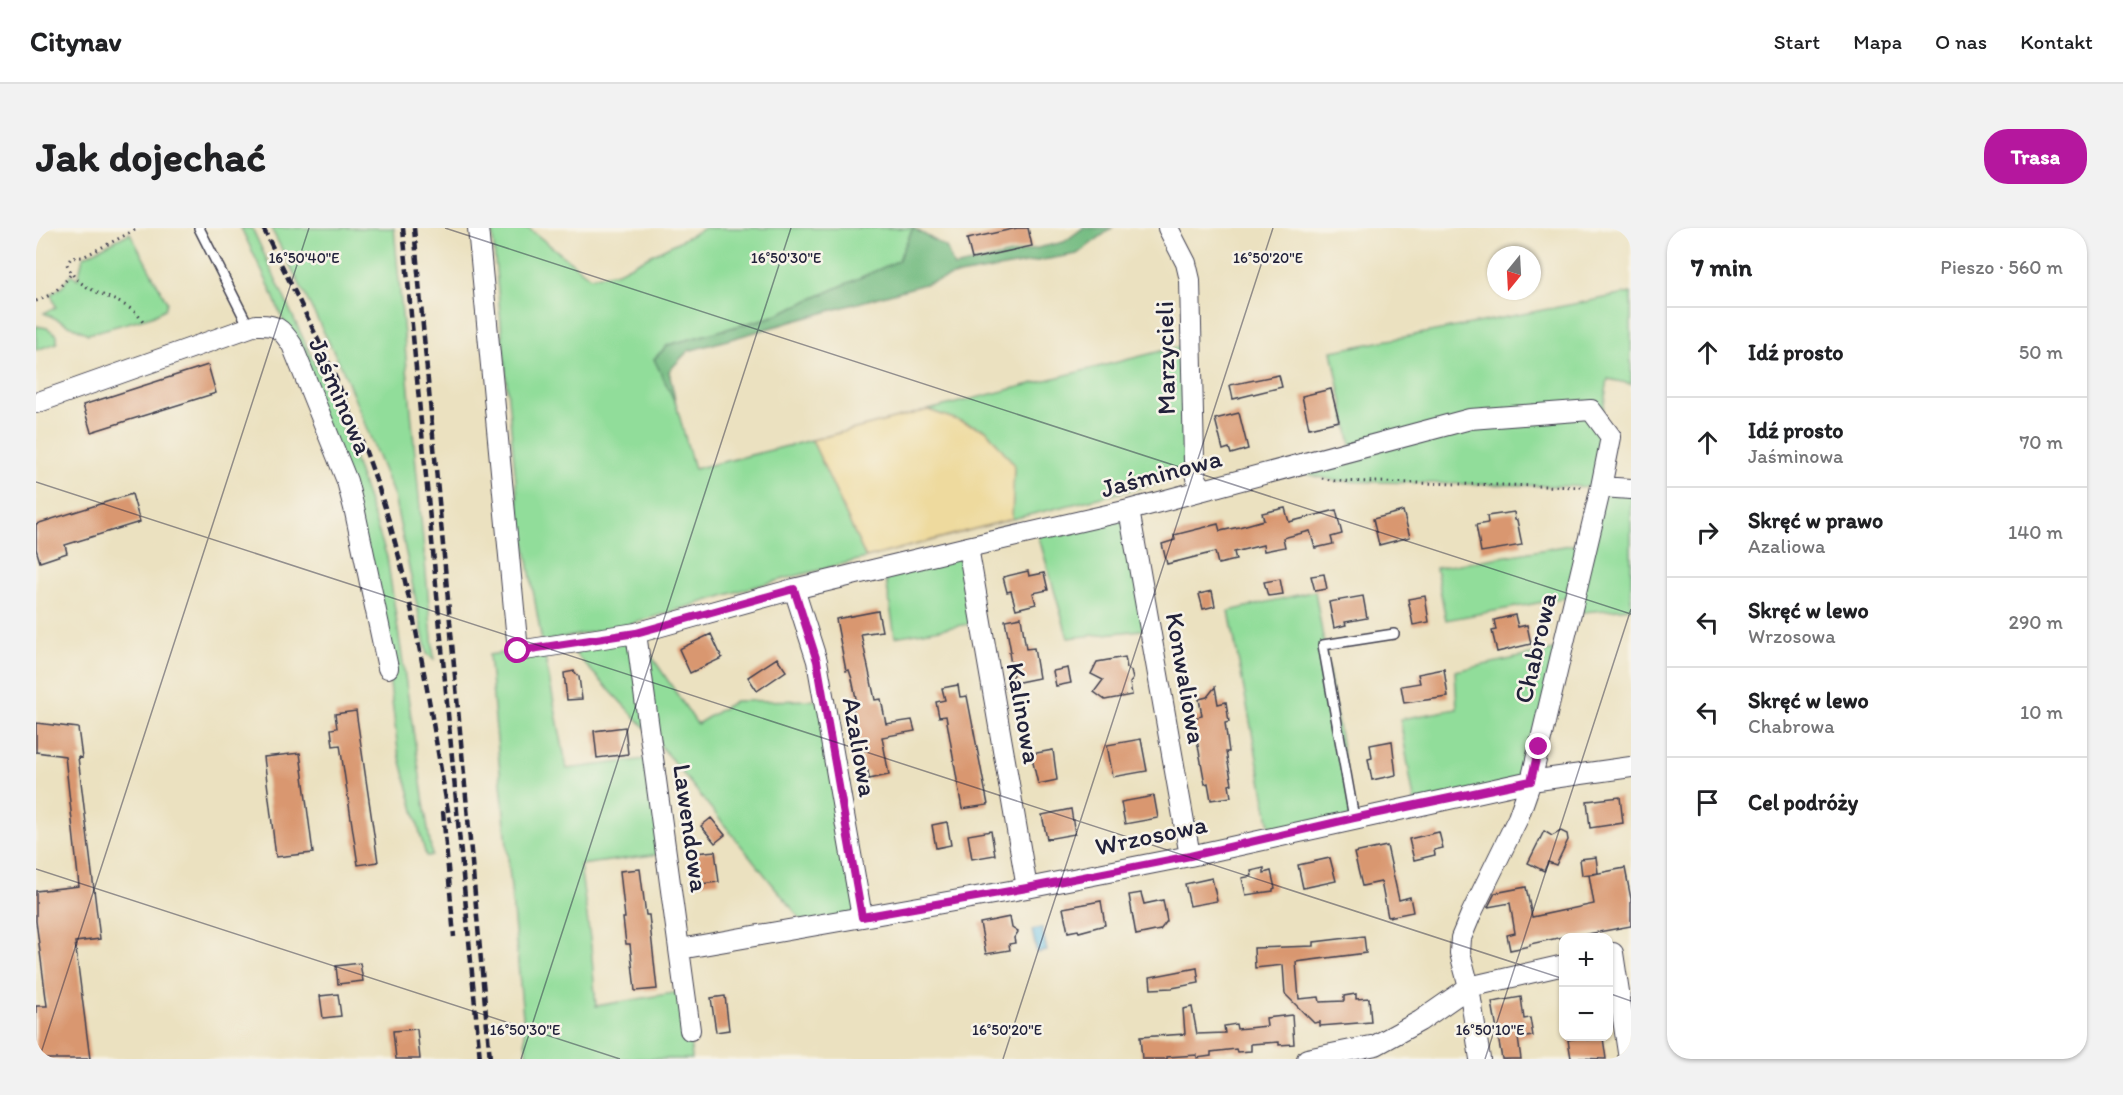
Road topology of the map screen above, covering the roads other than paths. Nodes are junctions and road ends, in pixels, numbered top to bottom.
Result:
1 (199, 228) edge
2 (478, 228) edge
3 (1168, 228) edge
4 (249, 327) junction
5 (36, 403) edge
6 (1601, 487) junction
7 (1631, 489) edge
8 (1203, 490) junction
9 (1129, 510) junction
10 (968, 547) junction
11 (794, 589) junction
12 (636, 633) junction
13 (1394, 634) dead end
14 (388, 668) dead end
15 (1631, 767) edge
16 (1531, 781) junction
17 (1354, 818) junction
18 (1190, 856) junction
19 (1027, 888) junction
20 (862, 917) junction
21 (680, 949) junction
22 (1618, 953) edge
23 (1559, 966) edge
24 (1469, 987) junction
25 (690, 1030) dead end
26 (1373, 1052) edge
27 (1307, 1059) edge
28 (1480, 1059) edge
29 (1629, 1059) edge

1 - 4 lane
2 - 12 street, Jaśminowa
3 - 8 street, Marzycieli
4 - 5 street, Jaśminowa
4 - 14 street, Jaśminowa
6 - 7 street
6 - 8 street, Jaśminowa
6 - 16 street, Chabrowa
8 - 9 street, Jaśminowa
9 - 10 street, Jaśminowa
9 - 18 street, Konwaliowa
10 - 11 street, Jaśminowa
10 - 19 street, Kalinowa
11 - 12 street, Jaśminowa
11 - 20 street, Azaliowa
12 - 21 street, Lawendowa
13 - 17 lane
15 - 16 street, Wrzosowa
16 - 17 street, Wrzosowa
16 - 24 street, Chabrowa
17 - 18 street, Wrzosowa
18 - 19 street, Wrzosowa
19 - 20 street, Wrzosowa
20 - 21 street, Wrzosowa
21 - 25 street, Lawendowa
22 - 29 street
23 - 24 street
24 - 26 street
24 - 28 street, Chabrowa
26 - 27 street

